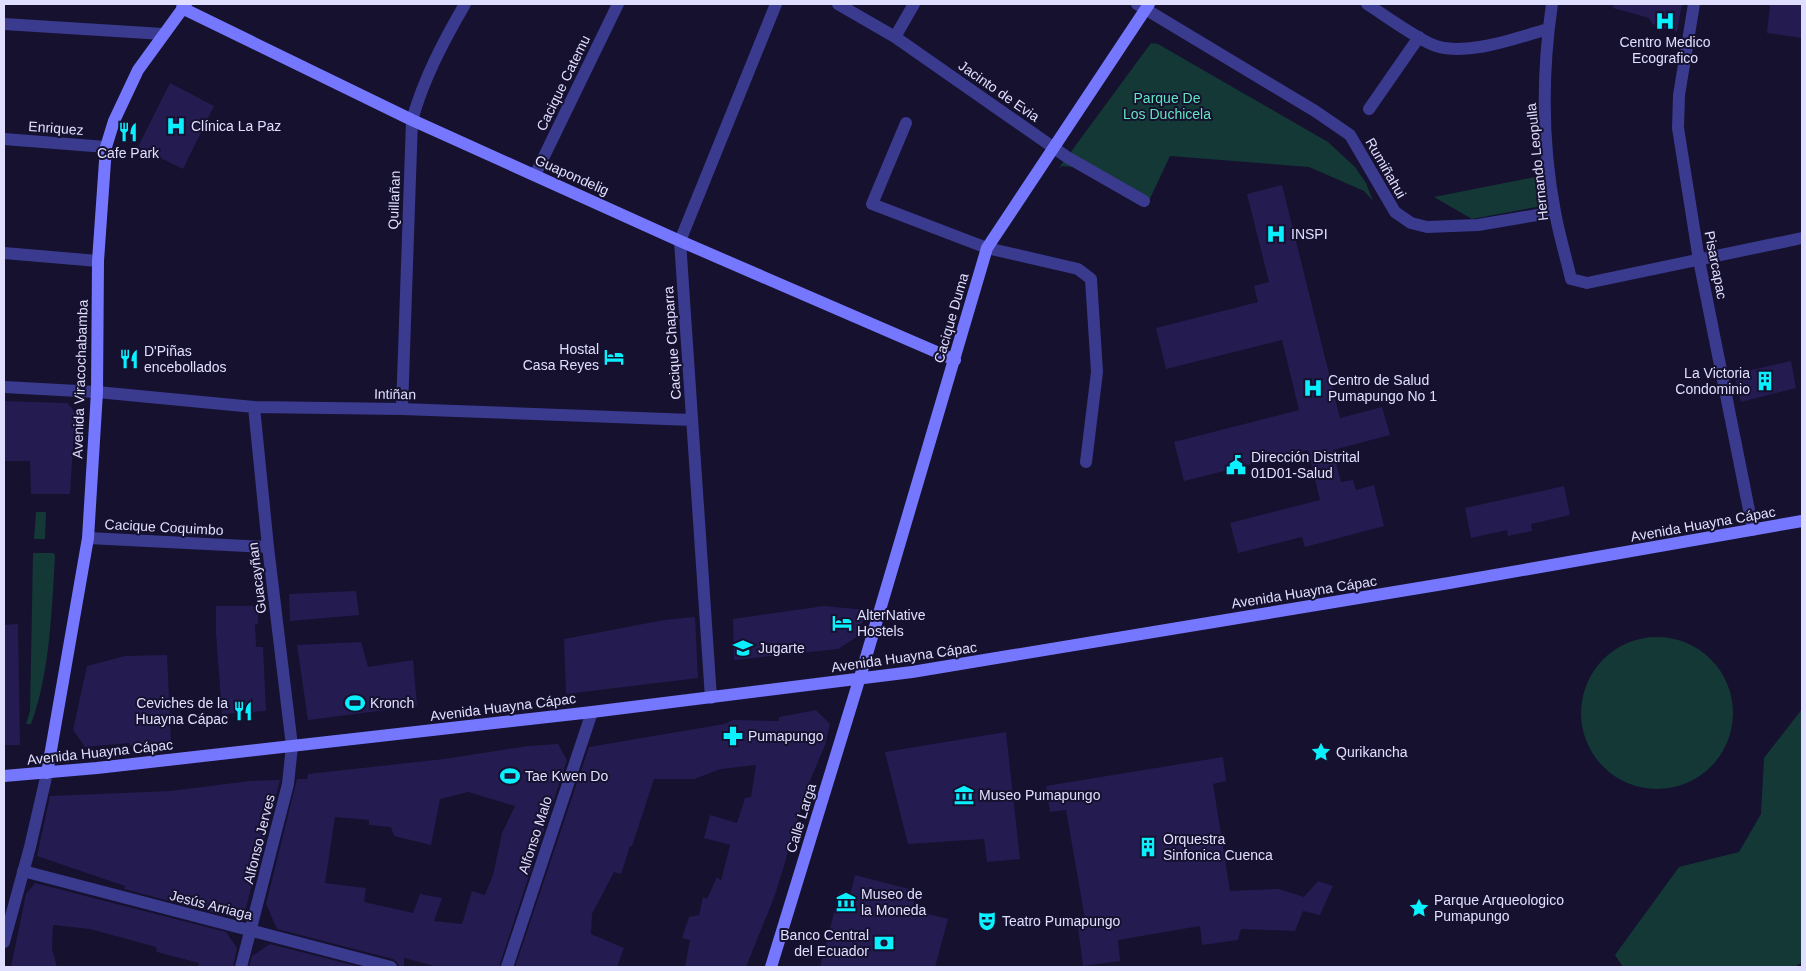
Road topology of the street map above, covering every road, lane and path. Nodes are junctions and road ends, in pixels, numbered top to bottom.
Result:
1 (465, 4) edge
2 (618, 4) edge
3 (776, 4) edge
4 (838, 4) edge
5 (914, 4) edge
6 (1367, 4) edge
7 (1552, 4) edge
8 (1694, 4) edge
9 (184, 6) edge
10 (1144, 6) edge
11 (4, 24) edge
12 (1548, 29) junction
13 (163, 34) junction
14 (1419, 36) junction
15 (895, 37) junction
16 (1369, 109) dead end
17 (412, 120) junction
18 (906, 124) dead end
19 (4, 139) edge
20 (106, 147) junction
21 (1054, 148) junction
22 (535, 175) junction
23 (1144, 201) dead end
24 (1555, 212) junction
25 (1802, 238) edge
26 (680, 241) junction
27 (987, 248) junction
28 (4, 253) edge
29 (1699, 260) junction
30 (98, 261) junction
31 (955, 360) junction
32 (4, 388) edge
33 (97, 392) junction
34 (254, 407) junction
35 (402, 409) junction
36 (692, 420) junction
37 (1086, 462) dead end
38 (1802, 521) edge
39 (1784, 524) junction
40 (1753, 530) junction
41 (1802, 532) edge
42 (88, 538) junction
43 (268, 547) junction
44 (860, 678) junction
45 (712, 698) junction
46 (592, 712) junction
47 (292, 746) junction
48 (47, 773) junction
49 (4, 776) edge
50 (23, 872) junction
51 (251, 930) junction
52 (4, 942) edge
53 (241, 967) edge
54 (391, 967) edge
55 (507, 967) edge
56 (771, 967) edge

1 - 17 street, Quillañan
2 - 22 street, Cacique Catemu
3 - 26 street, Cacique Chaparra
4 - 15 street, Jacinto de Evia
5 - 15 street
6 - 14 street
7 - 12 street, Hernando Leopulla
8 - 29 street, Pisarcapac
9 - 13 street, Avenida Viracochabamba
9 - 17 street, Guapondelig
10 - 21 street, Cacique Duma
10 - 24 street, Rumiñahui
11 - 13 street
12 - 14 street
12 - 24 street, Hernando Leopulla
13 - 20 street, Avenida Viracochabamba
14 - 16 street
15 - 21 street, Jacinto de Evia
17 - 22 street, Guapondelig
17 - 35 street, Quillañan
18 - 27 street
19 - 20 street, Enriquez
20 - 30 street, Avenida Viracochabamba
21 - 23 street, Jacinto de Evia
21 - 27 street, Cacique Duma
22 - 26 street, Guapondelig
24 - 29 street, Hernando Leopulla
25 - 29 street
26 - 31 street, Guapondelig
26 - 36 street, Cacique Chaparra
27 - 31 street, Cacique Duma
27 - 37 street
28 - 30 street
29 - 40 street, Pisarcapac
30 - 33 street, Avenida Viracochabamba
31 - 44 street, Cacique Duma
32 - 33 street, Intiñan
33 - 34 street, Intiñan
33 - 42 street, Avenida Viracochabamba
34 - 35 street, Intiñan
34 - 43 street, Guacayñan
35 - 36 street, Intiñan
36 - 45 street, Cacique Chaparra
38 - 39 street, Avenida Huayna Cápac
39 - 40 street, Avenida Huayna Cápac
39 - 41 street
40 - 44 street, Avenida Huayna Cápac
42 - 43 street, Cacique Coquimbo
42 - 48 street, Avenida Viracochabamba
43 - 47 street, Guacayñan
44 - 45 street, Avenida Huayna Cápac
44 - 56 street, Calle Larga
45 - 46 street, Avenida Huayna Cápac
46 - 47 street, Avenida Huayna Cápac
46 - 55 street, Alfonso Malo
47 - 48 street, Avenida Huayna Cápac
47 - 51 street, Alfonso Jerves
48 - 49 street, Avenida Huayna Cápac
48 - 50 street
50 - 51 street, Jesús Arriaga
50 - 52 street
51 - 53 street, Alfonso Jerves
51 - 54 street, Jesús Arriaga

